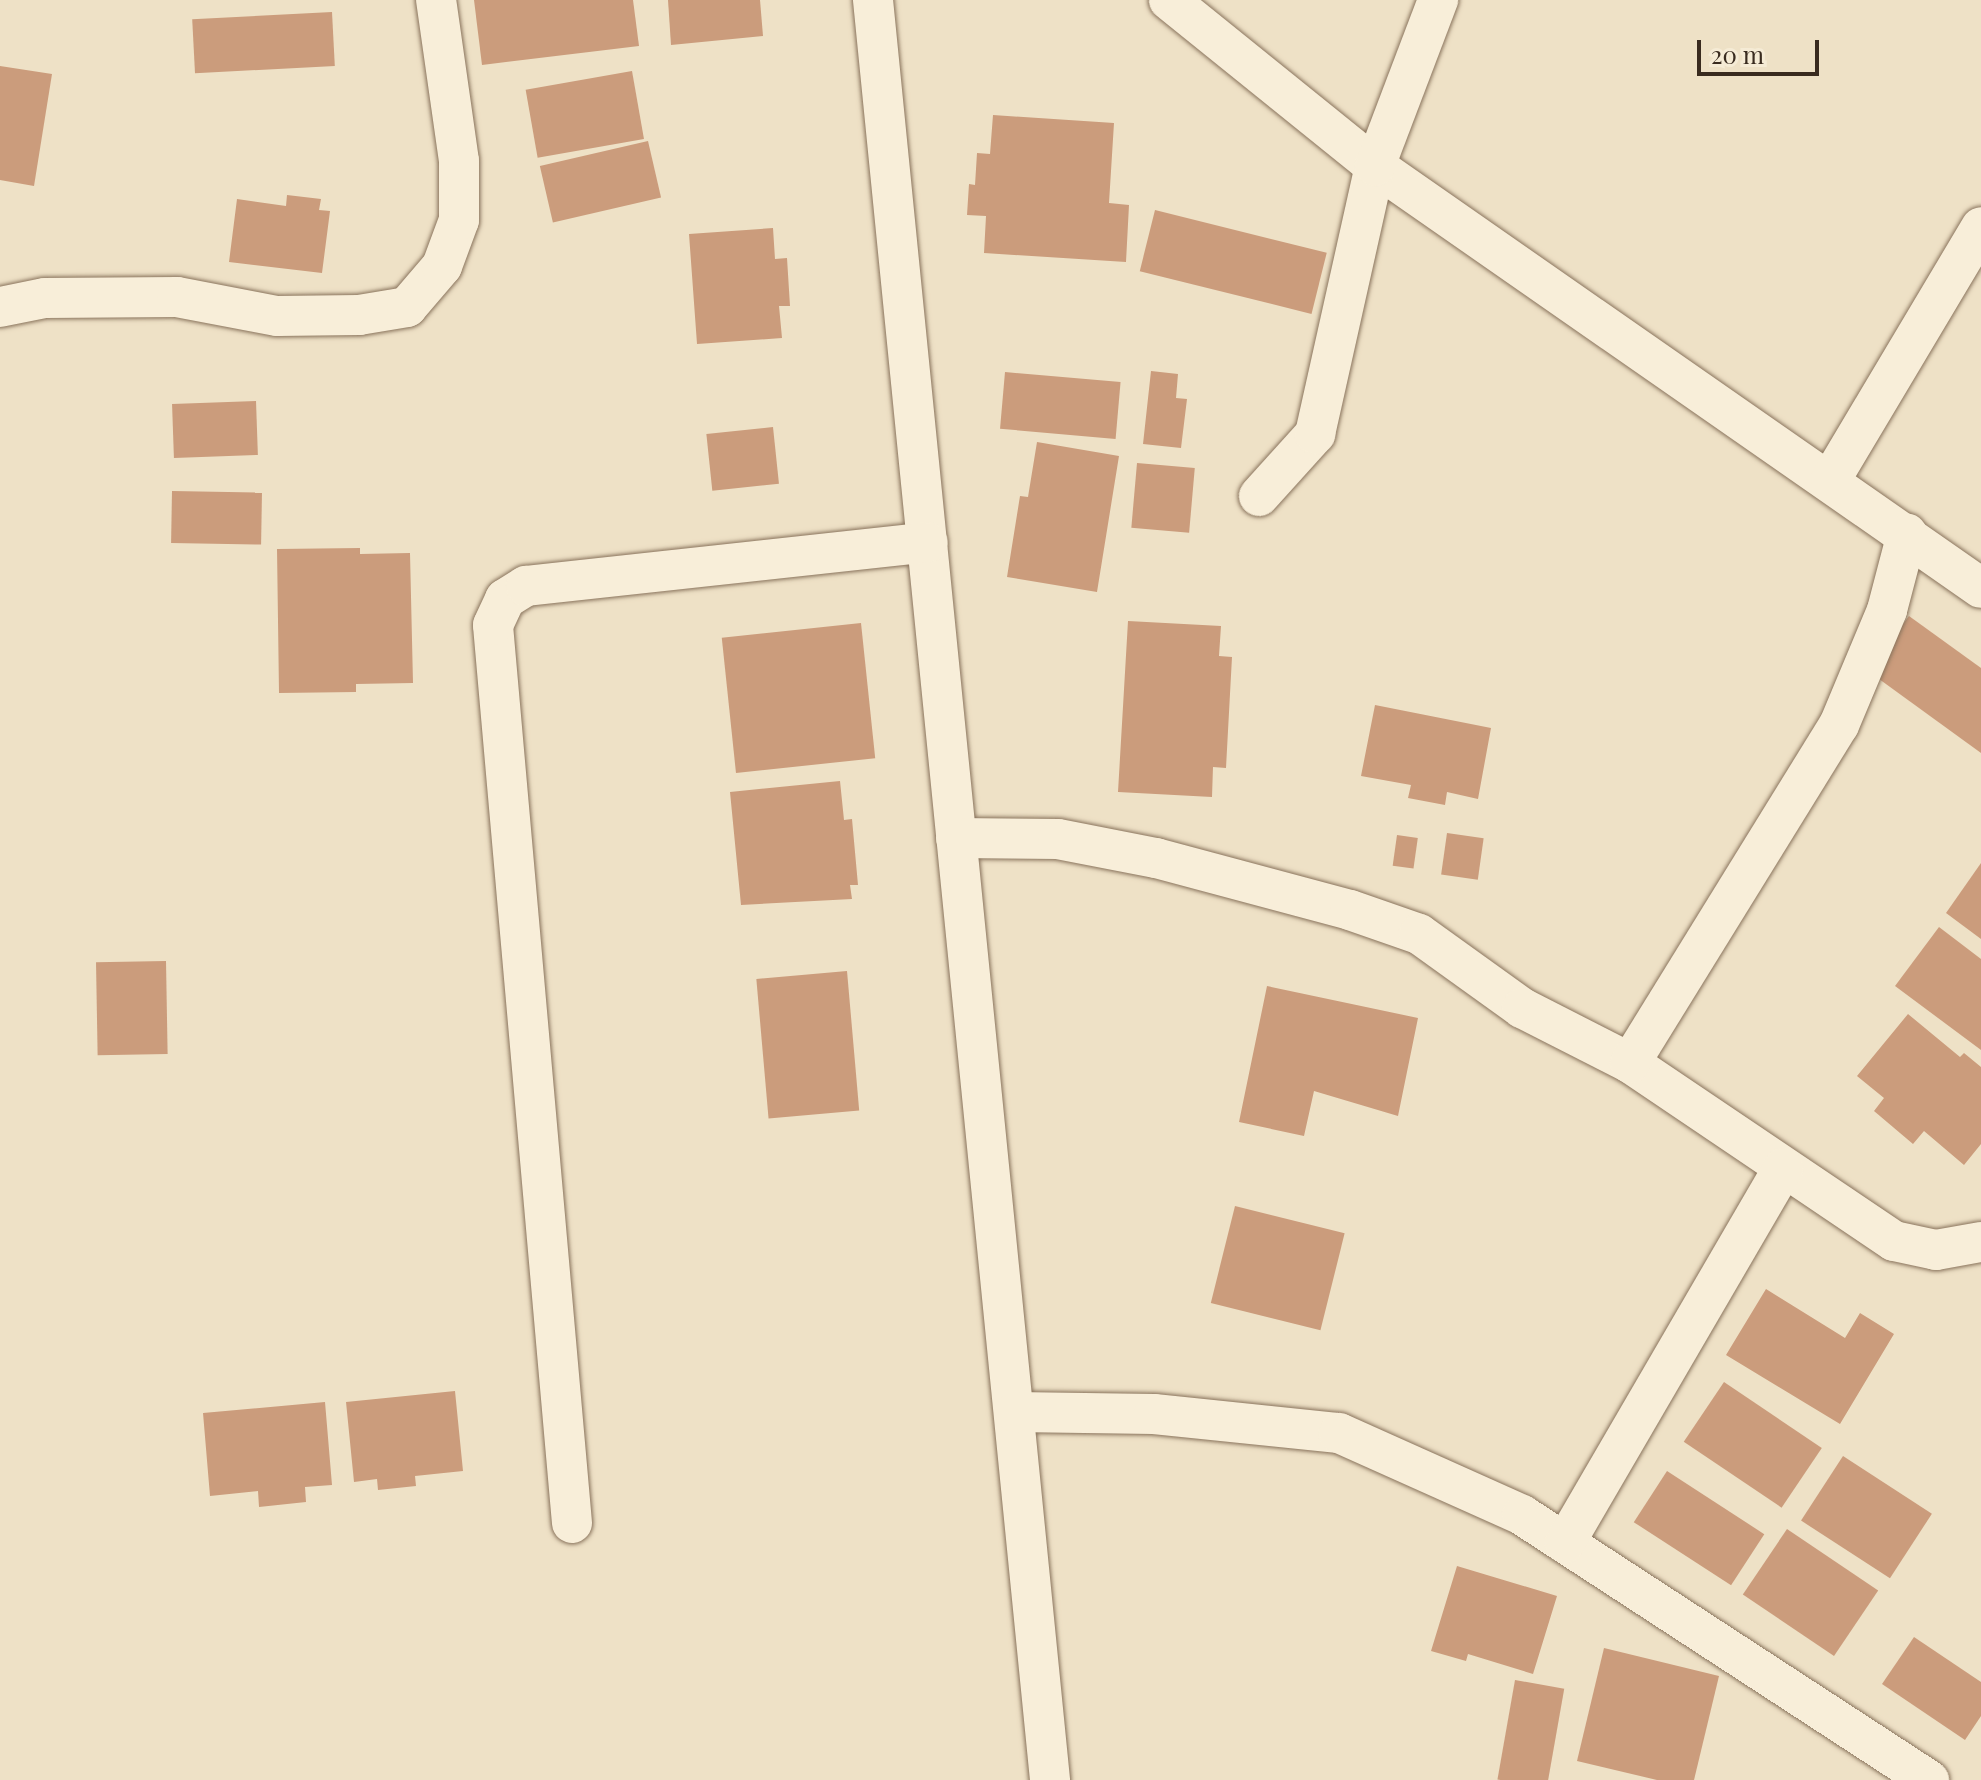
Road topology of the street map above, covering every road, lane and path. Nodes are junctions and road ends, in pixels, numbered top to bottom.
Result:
1 (436, 0) edge
2 (873, 0) edge
3 (1169, 0) edge
4 (1438, 0) edge
5 (1375, 166) junction
6 (1975, 251) edge
7 (0, 275) edge
8 (45, 298) junction
9 (0, 307) edge
10 (1831, 479) junction
11 (1259, 496) dead end
12 (1907, 534) junction
13 (928, 542) junction
14 (1981, 588) edge
15 (956, 838) junction
16 (1630, 1063) junction
17 (1783, 1168) junction
18 (1981, 1242) edge
19 (1015, 1412) junction
20 (572, 1523) dead end
21 (1565, 1543) junction
22 (1050, 1780) edge
23 (1929, 1780) edge

1 - 8 street
2 - 13 street
3 - 5 street
4 - 5 street
5 - 10 street
5 - 11 street
6 - 10 street
7 - 8 street
8 - 9 street
10 - 12 street
12 - 14 street
12 - 16 street
13 - 15 street
13 - 20 street
15 - 16 street
15 - 19 street
16 - 17 street
17 - 18 street
17 - 21 street
19 - 21 street
19 - 22 street
21 - 23 street

